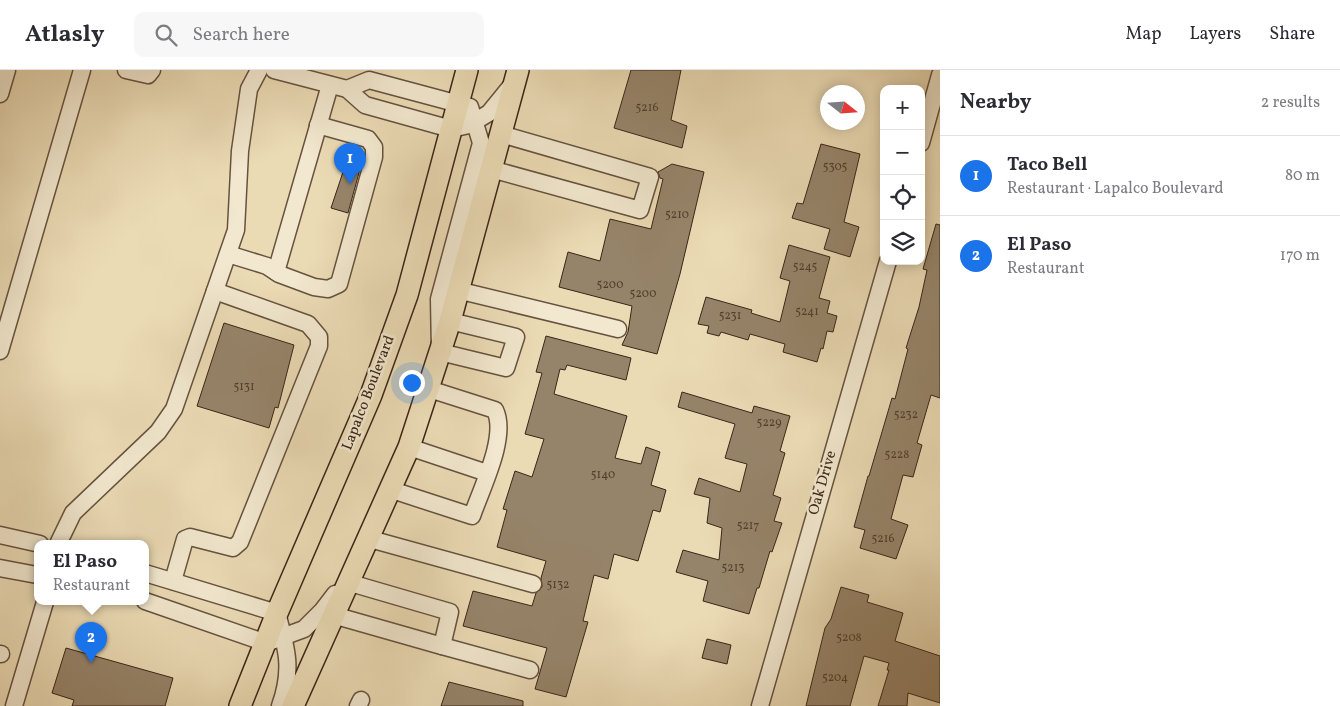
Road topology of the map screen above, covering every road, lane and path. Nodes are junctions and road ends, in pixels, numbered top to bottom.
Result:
1 (7, 70) edge
2 (82, 70) edge
3 (126, 70) edge
4 (152, 70) edge
5 (259, 70) edge
6 (274, 70) edge
7 (467, 70) edge
8 (517, 75) edge
9 (940, 75) edge
10 (323, 79) edge
11 (347, 89) junction
12 (0, 94) edge
13 (459, 104) junction
14 (475, 121) junction
15 (318, 125) junction
16 (451, 129) junction
17 (924, 130) edge
18 (501, 134) junction
19 (491, 169) junction
20 (228, 254) junction
21 (887, 265) edge
22 (272, 269) junction
23 (215, 290) junction
24 (457, 290) junction
25 (450, 321) junction
26 (618, 329) dead end
27 (0, 351) edge
28 (440, 352) junction
29 (429, 389) junction
30 (409, 448) junction
31 (487, 473) junction
32 (392, 490) junction
33 (0, 535) edge
34 (370, 539) junction
35 (60, 540) edge
36 (34, 543) edge
37 (358, 563) junction
38 (0, 568) edge
39 (149, 574) edge
40 (34, 575) edge
41 (173, 581) junction
42 (347, 582) junction
43 (533, 584) dead end
44 (149, 602) edge
45 (44, 605) edge
46 (277, 613) junction
47 (332, 615) junction
48 (274, 640) junction
49 (442, 646) junction
50 (530, 670) dead end
51 (14, 706) edge
52 (240, 706) edge
53 (280, 706) edge
54 (294, 706) edge
55 (760, 706) edge

1 - 12 street
2 - 27 street
3 - 4 street
5 - 20 street
6 - 10 street
7 - 13 main road, Lapalco Boulevard
8 - 14 street
8 - 18 main road
9 - 17 street
10 - 11 street
10 - 15 street
11 - 13 street
11 - 16 street
13 - 14 street
13 - 16 main road, Lapalco Boulevard
14 - 16 street
14 - 28 street
15 - 22 street
15 - 22 street
16 - 46 main road, Lapalco Boulevard
18 - 19 main road
18 - 19 street
19 - 24 main road
20 - 22 street
20 - 23 street
21 - 55 street, Oak Drive
23 - 35 street
23 - 41 street
24 - 25 main road
24 - 26 street
25 - 28 main road
25 - 28 street
28 - 29 main road
29 - 30 main road
29 - 31 street
30 - 31 street
30 - 32 main road
31 - 32 street
32 - 34 main road
33 - 36 street
34 - 37 main road
34 - 43 street
37 - 42 main road
37 - 48 street
38 - 40 street
39 - 41 street
41 - 46 street
42 - 47 main road
42 - 49 street
44 - 48 street
45 - 51 street
46 - 48 main road, Lapalco Boulevard
47 - 49 street
47 - 54 main road
48 - 52 main road, Lapalco Boulevard
48 - 53 street
49 - 50 street

